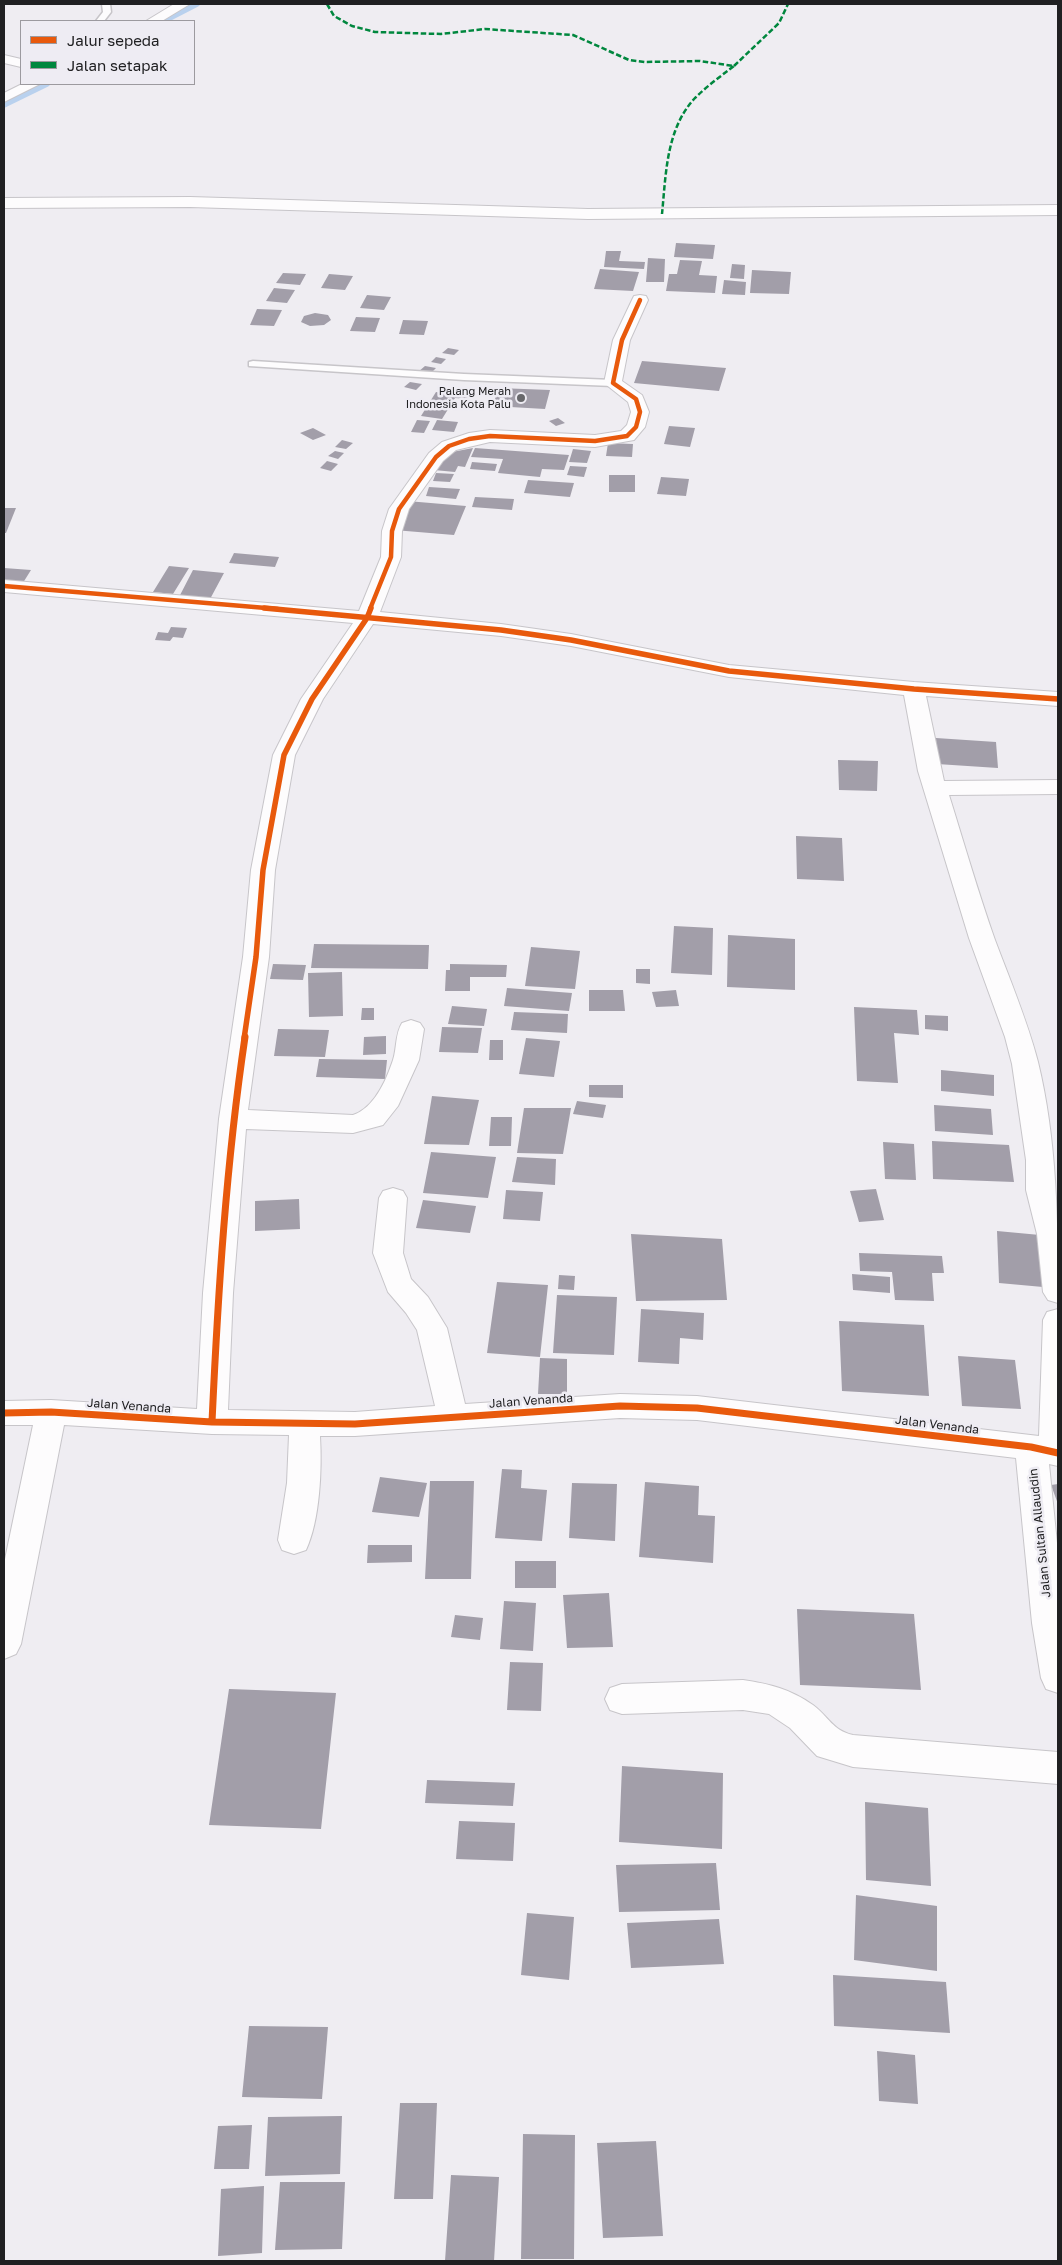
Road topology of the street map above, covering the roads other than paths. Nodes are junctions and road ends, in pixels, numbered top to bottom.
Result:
1 (106, 4) edge
2 (183, 4) edge
3 (101, 20) edge
4 (155, 20) edge
5 (4, 59) edge
6 (20, 63) edge
7 (31, 85) edge
8 (4, 98) edge
9 (4, 203) edge
10 (1058, 210) edge
11 (640, 300) dead end
12 (253, 364) dead end
13 (613, 383) junction
14 (4, 586) edge
15 (367, 618) junction
16 (914, 689) junction
17 (1058, 699) edge
18 (1058, 787) edge
19 (936, 788) junction
20 (411, 1029) dead end
21 (233, 1119) junction
22 (393, 1198) dead end
23 (1058, 1292) edge
24 (1058, 1320) edge
25 (51, 1412) junction
26 (4, 1413) edge
27 (453, 1418) junction
28 (212, 1422) junction
29 (304, 1425) junction
30 (1048, 1451) edge
31 (294, 1540) dead end
32 (4, 1644) edge
33 (1058, 1678) edge
34 (622, 1699) dead end
35 (1058, 1768) edge

1 - 3 lane
2 - 4 street
5 - 6 street
7 - 8 street
9 - 10 street
11 - 13 street
12 - 13 lane
13 - 15 street
14 - 15 street
15 - 16 street
15 - 21 street
16 - 17 street
16 - 19 street
18 - 19 street
19 - 23 street
20 - 21 street
21 - 28 street
22 - 27 street
24 - 30 street, Jalan Sultan Allauddin
25 - 26 street, Jalan Venanda
25 - 28 street, Jalan Venanda
25 - 32 street
27 - 29 street, Jalan Venanda
27 - 30 street, Jalan Venanda
28 - 29 street, Jalan Venanda
29 - 31 street
30 - 33 street, Jalan Sultan Allauddin
34 - 35 street

